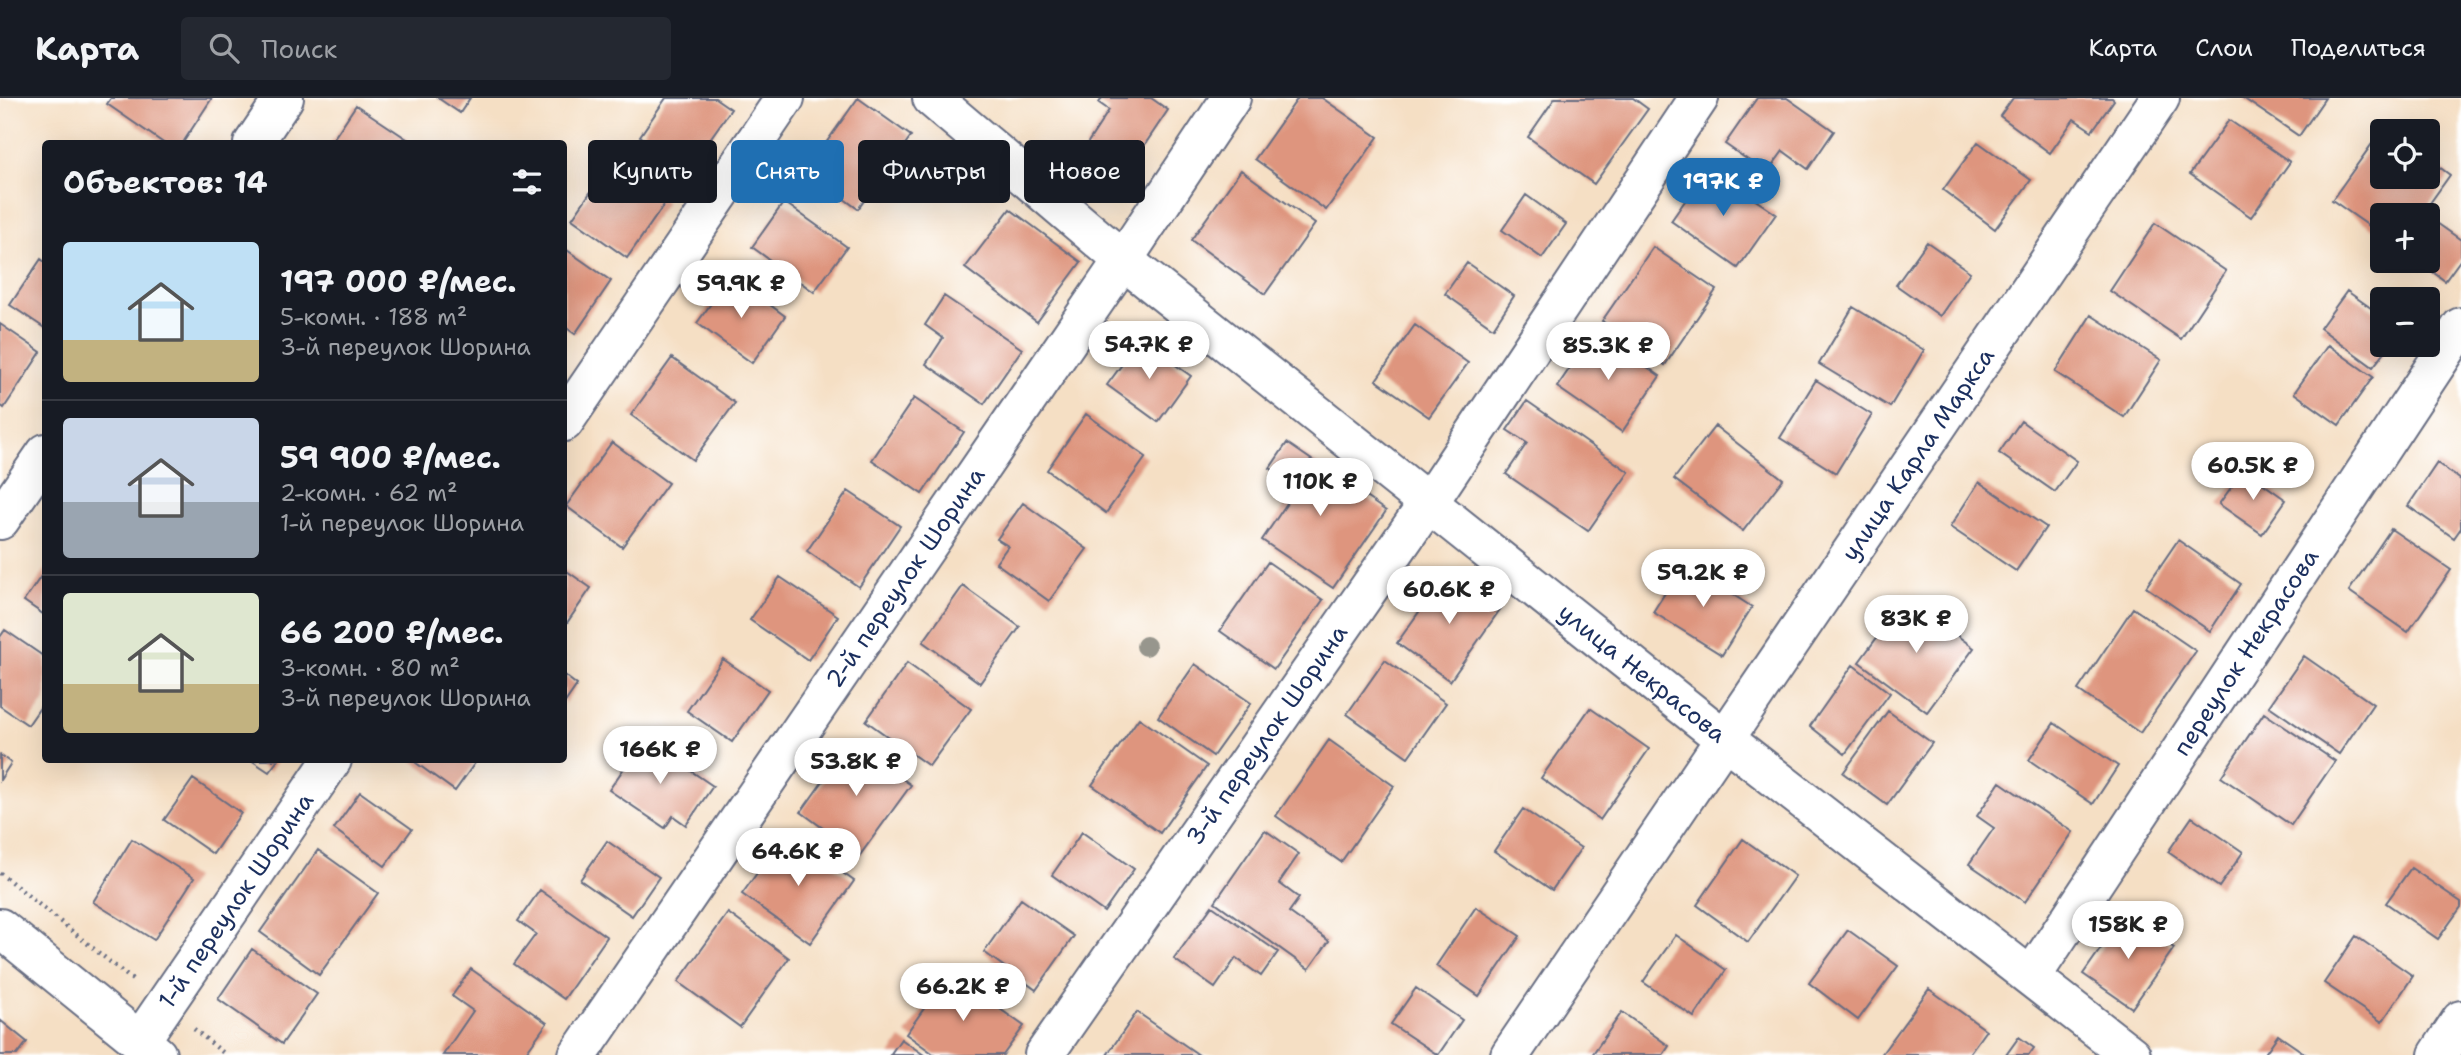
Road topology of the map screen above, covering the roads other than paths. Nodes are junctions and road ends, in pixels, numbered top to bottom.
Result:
1 (284, 98) edge
2 (785, 98) edge
3 (932, 98) edge
4 (1231, 98) edge
5 (1699, 98) edge
6 (2160, 98) edge
7 (256, 140) edge
8 (1123, 260) junction
9 (2461, 327) edge
10 (567, 418) edge
11 (42, 459) edge
12 (1429, 502) junction
13 (0, 520) edge
14 (1726, 740) junction
15 (330, 763) edge
16 (0, 928) edge
17 (2032, 976) junction
18 (2461, 1020) edge
19 (148, 1048) edge
20 (578, 1055) edge
21 (1044, 1055) edge
22 (1510, 1055) edge
23 (2131, 1055) edge
24 (2438, 1055) edge

1 - 7 street
2 - 10 street
3 - 8 street, улица Некрасова
4 - 8 street, 2-й переулок Шорина
5 - 12 street, 3-й переулок Шорина
6 - 14 street, улица Карла Маркса
8 - 12 street, улица Некрасова
8 - 20 street, 2-й переулок Шорина
9 - 17 street, переулок Некрасова
11 - 13 street
12 - 14 street, улица Некрасова
12 - 21 street, 3-й переулок Шорина
14 - 17 street, улица Некрасова
14 - 22 street, улица Карла Маркса
15 - 19 street, 1-й переулок Шорина
16 - 19 street
17 - 23 street, улица Некрасова
18 - 24 street

